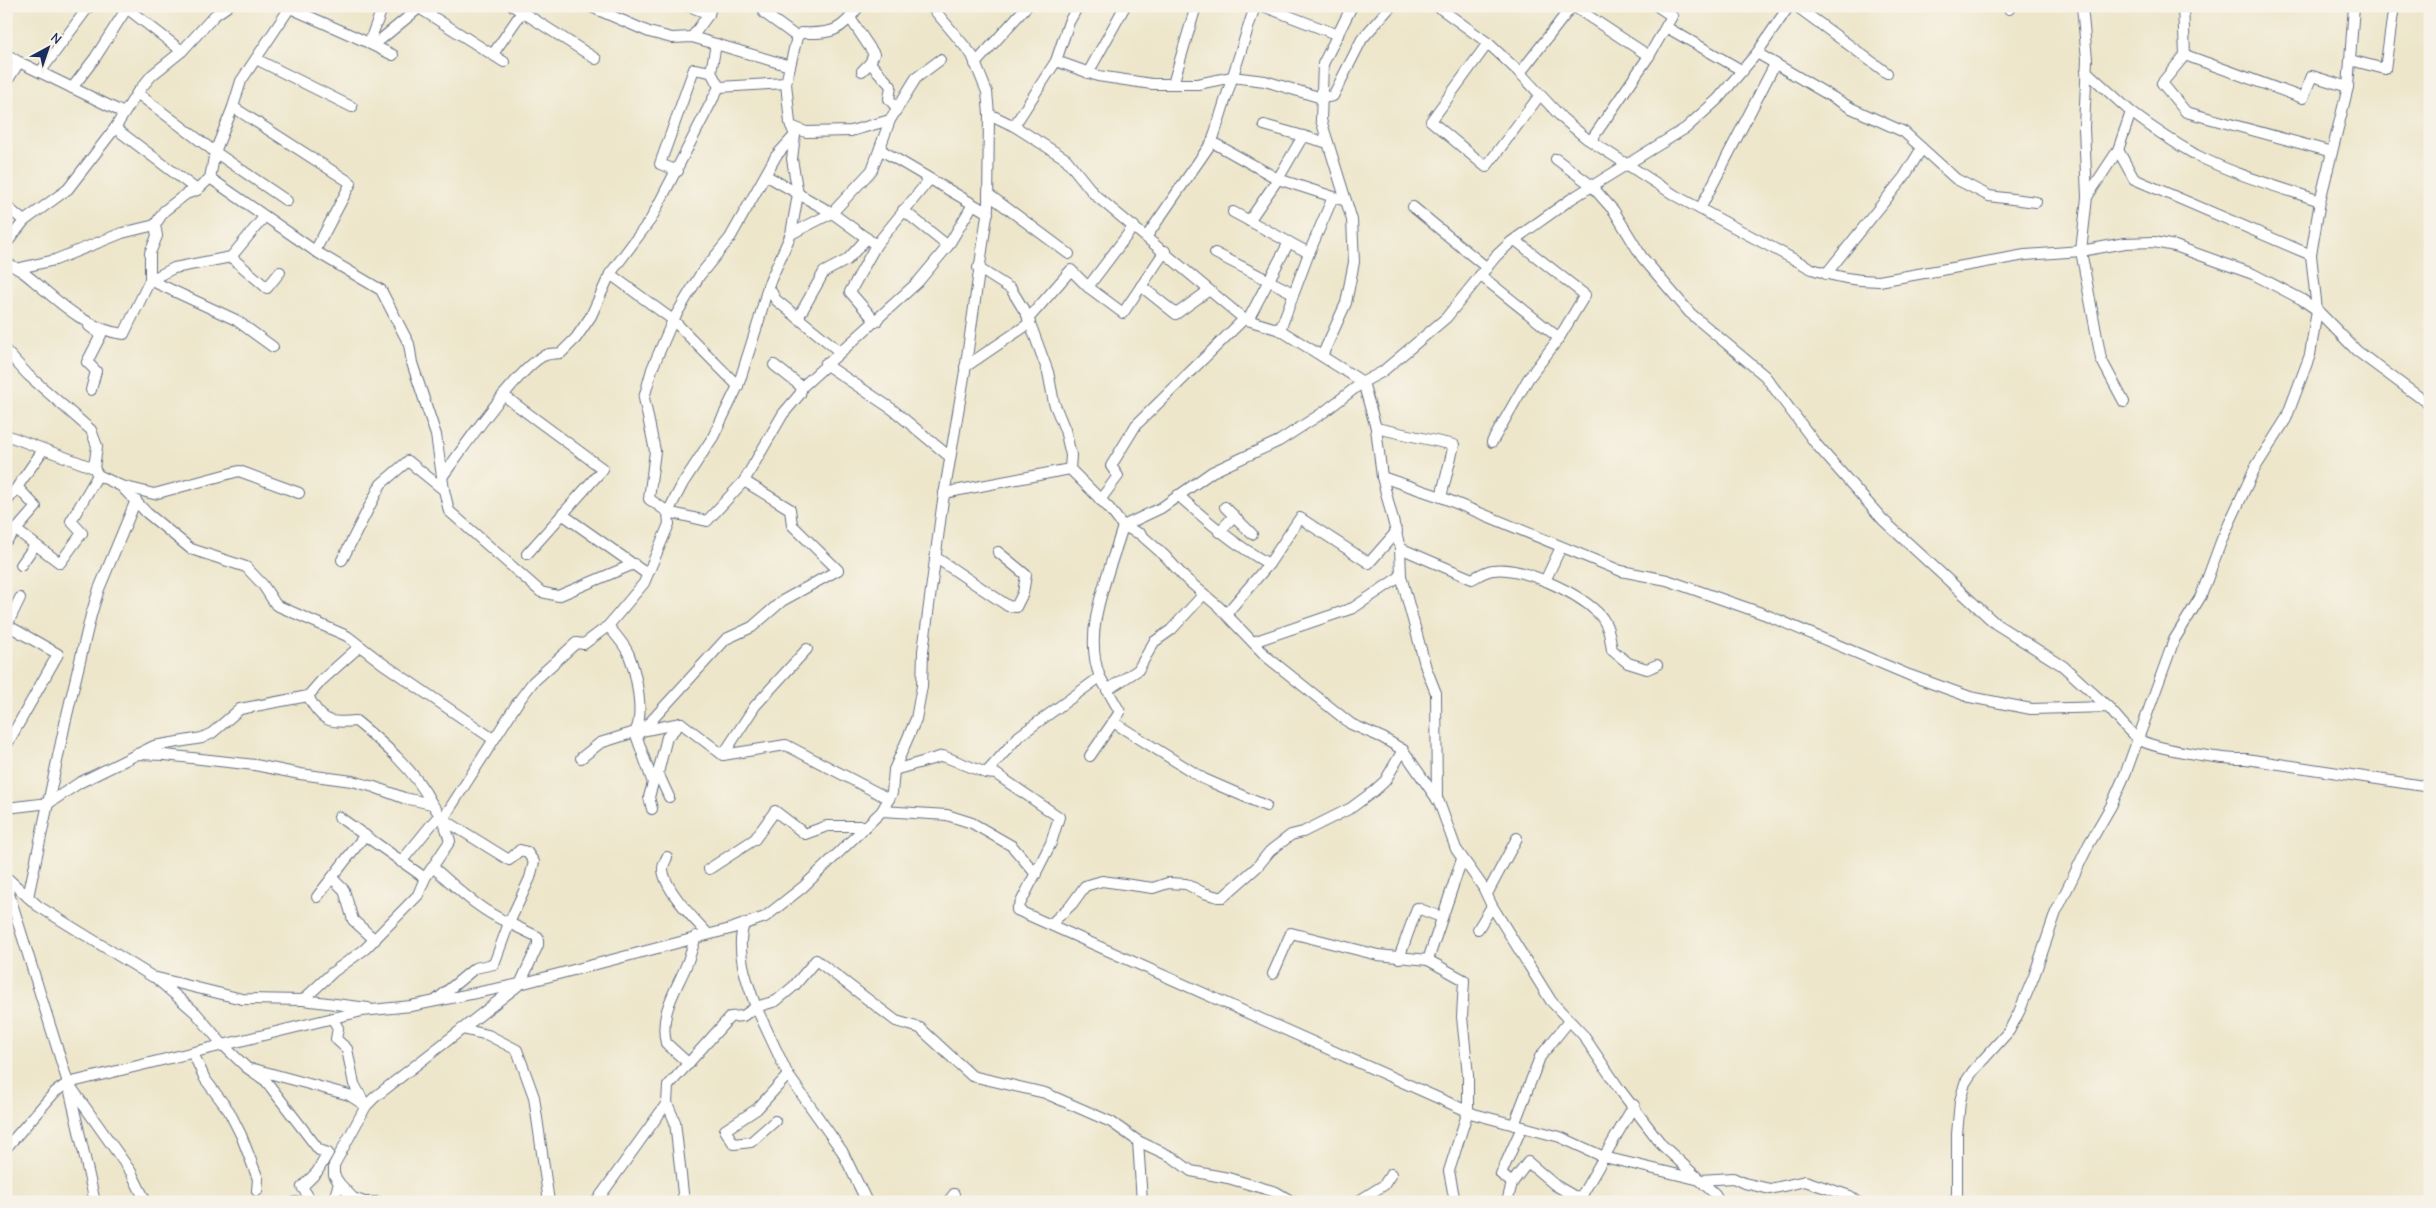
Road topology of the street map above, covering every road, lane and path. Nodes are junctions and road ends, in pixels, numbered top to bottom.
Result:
1 (89, 6) edge
2 (228, 6) edge
3 (383, 6) edge
4 (589, 6) edge
5 (689, 6) edge
6 (859, 6) edge
7 (931, 6) edge
8 (1027, 6) edge
9 (1078, 6) edge
10 (1126, 6) edge
11 (1196, 6) edge
12 (1255, 6) edge
13 (1263, 6) edge
14 (1352, 6) edge
15 (1391, 6) edge
16 (1437, 6) edge
17 (1573, 6) edge
18 (1657, 6) edge
19 (1790, 6) edge
20 (1796, 6) edge
21 (2082, 6) edge
22 (2183, 6) edge
23 (2354, 6) edge
24 (2394, 6) edge
25 (126, 7) edge
26 (290, 7) edge
27 (418, 7) edge
28 (517, 9) edge
29 (710, 10) edge
30 (764, 13) dead end
31 (850, 18) junction
32 (1666, 27) junction
33 (1338, 35) junction
34 (692, 37) junction
35 (797, 37) junction
36 (1488, 43) junction
37 (372, 44) junction
38 (716, 44) junction
39 (182, 51) junction
40 (1757, 53) junction
41 (6, 54) edge
42 (493, 54) junction
43 (393, 55) dead end
44 (2185, 55) junction
45 (1649, 56) junction
46 (256, 59) junction
47 (596, 59) dead end
48 (940, 60) dead end
49 (2350, 60) junction
50 (1056, 61) junction
51 (19, 62) junction
52 (504, 62) dead end
53 (870, 63) junction
54 (975, 64) junction
55 (1775, 64) junction
56 (790, 66) junction
57 (41, 71) junction
58 (862, 71) dead end
59 (1743, 71) junction
60 (2086, 71) junction
61 (711, 72) junction
62 (1088, 73) junction
63 (1520, 73) junction
64 (1887, 73) dead end
65 (1232, 77) junction
66 (6, 83) edge
67 (786, 83) junction
68 (1173, 84) junction
69 (719, 87) junction
70 (2348, 87) junction
71 (72, 88) junction
72 (137, 93) junction
73 (1540, 95) junction
74 (1322, 98) junction
75 (233, 107) junction
76 (352, 108) dead end
77 (897, 108) junction
78 (2131, 112) junction
79 (124, 113) junction
80 (989, 114) junction
81 (890, 120) junction
82 (1264, 125) dead end
83 (1014, 126) junction
84 (115, 128) junction
85 (793, 130) junction
86 (1303, 136) junction
87 (1592, 139) junction
88 (1212, 142) junction
89 (1328, 143) junction
90 (1922, 148) junction
91 (880, 150) junction
92 (2118, 150) junction
93 (215, 152) junction
94 (2332, 152) junction
95 (1556, 159) dead end
96 (1629, 165) junction
97 (678, 170) junction
98 (766, 176) junction
99 (210, 178) junction
100 (1278, 179) junction
101 (929, 180) junction
102 (1591, 186) junction
103 (197, 190) junction
104 (798, 194) junction
105 (988, 194) junction
106 (1333, 197) junction
107 (2088, 197) junction
108 (287, 201) dead end
109 (1346, 201) junction
110 (2320, 201) junction
111 (2036, 202) dead end
112 (6, 206) edge
113 (972, 206) junction
114 (1413, 207) dead end
115 (903, 210) junction
116 (1700, 210) junction
117 (1233, 212) dead end
118 (832, 213) junction
119 (988, 213) junction
120 (264, 217) junction
121 (24, 221) junction
122 (1249, 221) junction
123 (155, 225) junction
124 (1134, 226) junction
125 (791, 234) junction
126 (1147, 236) junction
127 (867, 238) junction
128 (1515, 240) junction
129 (1289, 242) junction
130 (6, 244) edge
131 (876, 245) junction
132 (948, 246) junction
133 (315, 251) junction
134 (1165, 251) junction
135 (2081, 251) junction
136 (1215, 253) dead end
137 (1309, 253) junction
138 (1069, 254) dead end
139 (2312, 256) junction
140 (231, 258) junction
141 (6, 263) edge
142 (20, 268) junction
143 (978, 268) junction
144 (1484, 271) junction
145 (280, 272) dead end
146 (610, 274) junction
147 (1826, 274) junction
148 (150, 280) junction
149 (1269, 281) junction
150 (768, 286) junction
151 (1141, 286) junction
152 (1088, 287) junction
153 (1208, 291) junction
154 (1293, 293) junction
155 (67, 309) junction
156 (2318, 310) junction
157 (798, 318) junction
158 (673, 320) junction
159 (1246, 320) junction
160 (1029, 321) junction
161 (876, 322) junction
162 (1280, 330) junction
163 (1559, 338) junction
164 (273, 347) dead end
165 (6, 351) edge
166 (839, 351) junction
167 (1322, 356) junction
168 (825, 364) junction
169 (774, 366) dead end
170 (965, 367) junction
171 (1363, 382) junction
172 (738, 386) junction
173 (802, 387) junction
174 (91, 390) dead end
175 (503, 395) junction
176 (2124, 402) dead end
177 (2430, 405) edge
178 (1376, 428) junction
179 (6, 435) edge
180 (1492, 442) dead end
181 (43, 450) junction
182 (950, 457) junction
183 (1070, 469) junction
184 (96, 472) junction
185 (442, 477) junction
186 (1382, 477) junction
187 (744, 481) junction
188 (121, 486) junction
189 (18, 488) junction
190 (444, 490) junction
191 (299, 493) dead end
192 (944, 493) junction
193 (1178, 495) junction
194 (1440, 497) junction
195 (136, 500) junction
196 (1100, 500) junction
197 (6, 503) edge
198 (1225, 507) dead end
199 (668, 512) junction
200 (562, 514) junction
201 (1234, 516) junction
202 (1123, 526) junction
203 (16, 530) junction
204 (1397, 531) junction
205 (1219, 532) junction
206 (1252, 534) dead end
207 (6, 541) edge
208 (35, 545) junction
209 (1561, 547) junction
210 (1400, 548) junction
211 (998, 552) dead end
212 (528, 554) dead end
213 (935, 557) junction
214 (342, 560) dead end
215 (634, 564) junction
216 (1269, 564) junction
217 (21, 565) dead end
218 (648, 574) junction
219 (1401, 576) junction
220 (1545, 581) junction
221 (1204, 594) junction
222 (20, 598) dead end
223 (1226, 614) junction
224 (7, 625) edge
225 (608, 626) junction
226 (1253, 642) junction
227 (360, 646) junction
228 (807, 650) dead end
229 (1657, 665) dead end
230 (1100, 677) junction
231 (1107, 690) junction
232 (308, 696) junction
233 (2108, 707) junction
234 (1113, 722) junction
235 (681, 724) junction
236 (638, 732) junction
237 (493, 739) junction
238 (2138, 739) junction
239 (6, 746) edge
240 (1403, 750) junction
241 (136, 754) junction
242 (723, 755) junction
243 (1090, 756) dead end
244 (581, 758) dead end
245 (894, 770) junction
246 (986, 772) junction
247 (656, 778) junction
248 (2430, 787) edge
249 (669, 797) dead end
250 (889, 799) junction
251 (1437, 800) junction
252 (49, 803) junction
253 (432, 804) junction
254 (1266, 806) dead end
255 (6, 808) edge
256 (652, 809) dead end
257 (882, 811) junction
258 (339, 817) dead end
259 (443, 819) junction
260 (867, 826) junction
261 (364, 835) junction
262 (1517, 838) dead end
263 (667, 857) dead end
264 (1462, 858) junction
265 (402, 862) junction
266 (434, 868) junction
267 (709, 869) dead end
268 (1036, 874) junction
269 (6, 877) edge
270 (332, 878) junction
271 (425, 878) junction
272 (6, 884) edge
273 (1487, 894) junction
274 (28, 897) junction
275 (317, 897) dead end
276 (1492, 906) junction
277 (1441, 917) junction
278 (509, 923) junction
279 (744, 924) junction
280 (1051, 924) junction
281 (1478, 929) dead end
282 (707, 933) junction
283 (696, 936) junction
284 (375, 940) junction
285 (1399, 958) junction
286 (1428, 960) junction
287 (1273, 974) dead end
288 (153, 977) junction
289 (520, 984) junction
290 (303, 1000) junction
291 (433, 1002) junction
292 (756, 1007) junction
293 (378, 1010) junction
294 (332, 1018) junction
295 (1569, 1021) junction
296 (462, 1029) junction
297 (223, 1045) junction
298 (193, 1053) junction
299 (689, 1064) junction
300 (246, 1067) junction
301 (788, 1075) junction
302 (68, 1083) junction
303 (667, 1103) junction
304 (1634, 1105) junction
305 (366, 1106) junction
306 (1468, 1111) junction
307 (775, 1121) dead end
308 (1518, 1126) junction
309 (1138, 1141) junction
310 (6, 1148) edge
311 (1604, 1157) junction
312 (317, 1172) junction
313 (1391, 1174) dead end
314 (336, 1179) junction
315 (1700, 1180) junction
316 (1512, 1183) junction
317 (257, 1191) dead end
318 (1578, 1200) edge
319 (95, 1202) edge
320 (146, 1202) edge
321 (306, 1202) edge
322 (333, 1202) edge
323 (365, 1202) edge
324 (379, 1202) edge
325 (549, 1202) edge
326 (596, 1202) edge
327 (684, 1202) edge
328 (867, 1202) edge
329 (1142, 1202) edge
330 (1293, 1202) edge
331 (1357, 1202) edge
332 (1454, 1202) edge
333 (1507, 1202) edge
334 (1720, 1202) edge
335 (1858, 1202) edge
336 (1955, 1202) edge

1 - 57 street
2 - 39 street
3 - 37 street
4 - 34 street
5 - 29 street
6 - 31 street
7 - 54 street
8 - 54 street
9 - 50 street
10 - 62 street
11 - 68 street
12 - 65 street
13 - 33 street
14 - 33 street
15 - 74 street
16 - 36 street
17 - 45 street
17 - 63 street
18 - 32 street
19 - 40 street
20 - 64 street
21 - 60 street
22 - 44 street
23 - 49 street
24 - 49 street
25 - 39 street
25 - 71 street
26 - 37 street
26 - 46 street
27 - 37 street
27 - 42 street
28 - 42 street
28 - 47 street
29 - 34 street
30 - 35 street
31 - 35 street
31 - 53 street
32 - 45 street
32 - 59 street
33 - 74 street
34 - 38 street
35 - 56 street
36 - 63 street
36 - 73 street
37 - 43 street
38 - 56 street
38 - 61 street
39 - 72 street
40 - 55 street
40 - 59 street
41 - 51 street
42 - 52 street
44 - 70 street
44 - 94 street
45 - 87 street
46 - 75 street
46 - 76 street
48 - 77 street
49 - 70 street
50 - 62 street
50 - 83 street
51 - 57 street
51 - 66 street
53 - 58 street
53 - 77 street
54 - 80 street
55 - 90 street
55 - 116 street
56 - 67 street
57 - 71 street
59 - 96 street
60 - 78 street
60 - 107 street
61 - 69 street
61 - 97 street
62 - 68 street
63 - 73 street
65 - 68 street
65 - 74 street
65 - 88 street
67 - 69 street
67 - 85 street
69 - 97 street
70 - 94 street
71 - 79 street
72 - 79 street
72 - 93 street
73 - 87 street
74 - 89 street
75 - 93 street
75 - 133 street
77 - 81 street
78 - 92 street
78 - 110 street
79 - 84 street
80 - 83 street
80 - 105 street
81 - 85 street
81 - 91 street
82 - 86 street
83 - 124 street
84 - 103 street
84 - 121 street
85 - 98 street
85 - 104 street
86 - 89 street
86 - 100 street
87 - 96 street
88 - 100 street
88 - 126 street
89 - 109 street
90 - 111 street
90 - 147 street
91 - 101 street
91 - 118 street
92 - 107 street
92 - 139 street
93 - 99 street
93 - 108 street
94 - 110 street
95 - 102 street
96 - 102 street
96 - 116 street
97 - 146 street
98 - 104 street
98 - 158 street
99 - 103 street
99 - 120 street
100 - 106 street
100 - 122 street
101 - 113 street
101 - 115 street
102 - 128 street
102 - 233 street
103 - 123 street
104 - 118 street
104 - 125 street
105 - 119 street
105 - 138 street
106 - 109 street
106 - 137 street
107 - 135 street
109 - 167 street
110 - 139 street
112 - 121 street
113 - 119 street
113 - 132 street
114 - 144 street
115 - 131 street
115 - 132 street
116 - 147 street
117 - 122 street
118 - 125 street
118 - 127 street
119 - 143 street
120 - 133 street
120 - 140 street
121 - 130 street
122 - 129 street
123 - 142 street
123 - 148 street
124 - 126 street
124 - 152 street
125 - 150 street
126 - 134 street
127 - 131 street
127 - 157 street
128 - 144 street
128 - 163 street
129 - 137 street
129 - 149 street
131 - 161 street
132 - 161 street
133 - 185 street
134 - 151 street
134 - 153 street
135 - 147 street
135 - 156 street
135 - 176 street
136 - 149 street
137 - 154 street
139 - 156 street
140 - 145 street
140 - 148 street
141 - 142 street
142 - 155 street
143 - 160 street
143 - 170 street
144 - 163 street
144 - 171 street
146 - 158 street
146 - 175 street
148 - 155 street
148 - 164 street
149 - 154 street
149 - 159 street
150 - 157 street
150 - 172 street
151 - 152 street
151 - 153 street
152 - 160 street
153 - 159 street
154 - 162 street
155 - 174 street
156 - 177 street
156 - 238 street
157 - 166 street
158 - 172 street
158 - 199 street
159 - 162 street
159 - 196 street
160 - 170 street
160 - 183 street
161 - 166 street
162 - 167 street
163 - 180 street
165 - 184 street
166 - 168 street
167 - 171 street
168 - 173 street
168 - 182 street
169 - 173 street
170 - 182 street
171 - 178 street
171 - 193 street
172 - 199 street
173 - 187 street
175 - 185 street
175 - 200 street
178 - 186 street
178 - 194 street
179 - 181 street
181 - 184 street
181 - 189 street
182 - 192 street
183 - 192 street
183 - 196 street
184 - 188 street
184 - 208 street
185 - 190 street
186 - 194 street
186 - 204 street
187 - 199 street
187 - 236 street
188 - 191 street
188 - 195 street
189 - 197 street
189 - 203 street
190 - 214 street
190 - 215 street
192 - 213 street
193 - 202 street
193 - 205 street
194 - 209 street
195 - 227 street
195 - 252 street
196 - 202 street
198 - 201 street
199 - 218 street
200 - 212 street
200 - 215 street
201 - 205 street
201 - 206 street
202 - 221 street
202 - 230 street
203 - 207 street
203 - 208 street
204 - 210 street
204 - 216 street
205 - 216 street
208 - 217 street
209 - 220 street
209 - 233 street
210 - 219 street
210 - 220 street
211 - 213 street
213 - 245 street
215 - 218 street
216 - 223 street
218 - 225 street
219 - 226 street
219 - 251 street
220 - 229 street
221 - 223 street
221 - 231 street
222 - 224 street
223 - 226 street
224 - 239 street
225 - 236 street
225 - 237 street
226 - 240 street
227 - 232 street
227 - 237 street
228 - 242 street
230 - 231 street
230 - 246 street
231 - 234 street
232 - 241 street
232 - 253 street
233 - 238 street
234 - 243 street
234 - 254 street
235 - 236 street
235 - 242 street
235 - 247 street
236 - 244 street
236 - 247 street
237 - 259 street
238 - 248 street
238 - 336 street
240 - 251 street
240 - 280 street
241 - 252 street
241 - 253 street
242 - 250 street
245 - 246 street
245 - 250 street
246 - 268 street
247 - 249 street
247 - 256 street
250 - 257 street
251 - 264 street
252 - 255 street
252 - 274 street
253 - 259 street
257 - 260 street
257 - 268 street
258 - 261 street
259 - 265 street
259 - 266 street
259 - 278 street
260 - 267 street
260 - 279 street
261 - 265 street
261 - 270 street
262 - 273 street
263 - 282 street
264 - 273 street
264 - 277 street
265 - 271 street
266 - 271 street
266 - 278 street
268 - 280 street
269 - 274 street
270 - 275 street
270 - 284 street
271 - 284 street
272 - 302 street
273 - 276 street
274 - 288 street
276 - 281 street
276 - 295 street
277 - 285 street
277 - 286 street
278 - 289 street
278 - 291 street
279 - 282 street
279 - 292 street
280 - 306 street
282 - 283 street
283 - 289 street
283 - 299 street
284 - 290 street
285 - 286 street
285 - 287 street
286 - 306 street
288 - 290 street
288 - 297 street
289 - 291 street
289 - 296 street
290 - 293 street
291 - 293 street
292 - 299 street
292 - 301 street
292 - 309 street
293 - 294 street
294 - 297 street
294 - 305 street
295 - 304 street
295 - 308 street
296 - 305 street
296 - 325 street
297 - 298 street
297 - 300 street
298 - 302 street
298 - 317 street
299 - 303 street
300 - 305 street
300 - 312 street
301 - 307 street
301 - 328 street
302 - 310 street
302 - 319 street
302 - 320 street
303 - 326 street
303 - 327 street
304 - 311 street
304 - 315 street
305 - 314 street
306 - 308 street
306 - 332 street
308 - 311 street
308 - 316 street
309 - 329 street
309 - 330 street
311 - 315 street
311 - 318 street
312 - 314 street
312 - 321 street
313 - 331 street
314 - 322 street
314 - 323 street
315 - 334 street
315 - 335 street
316 - 318 street
316 - 333 street
323 - 324 street

